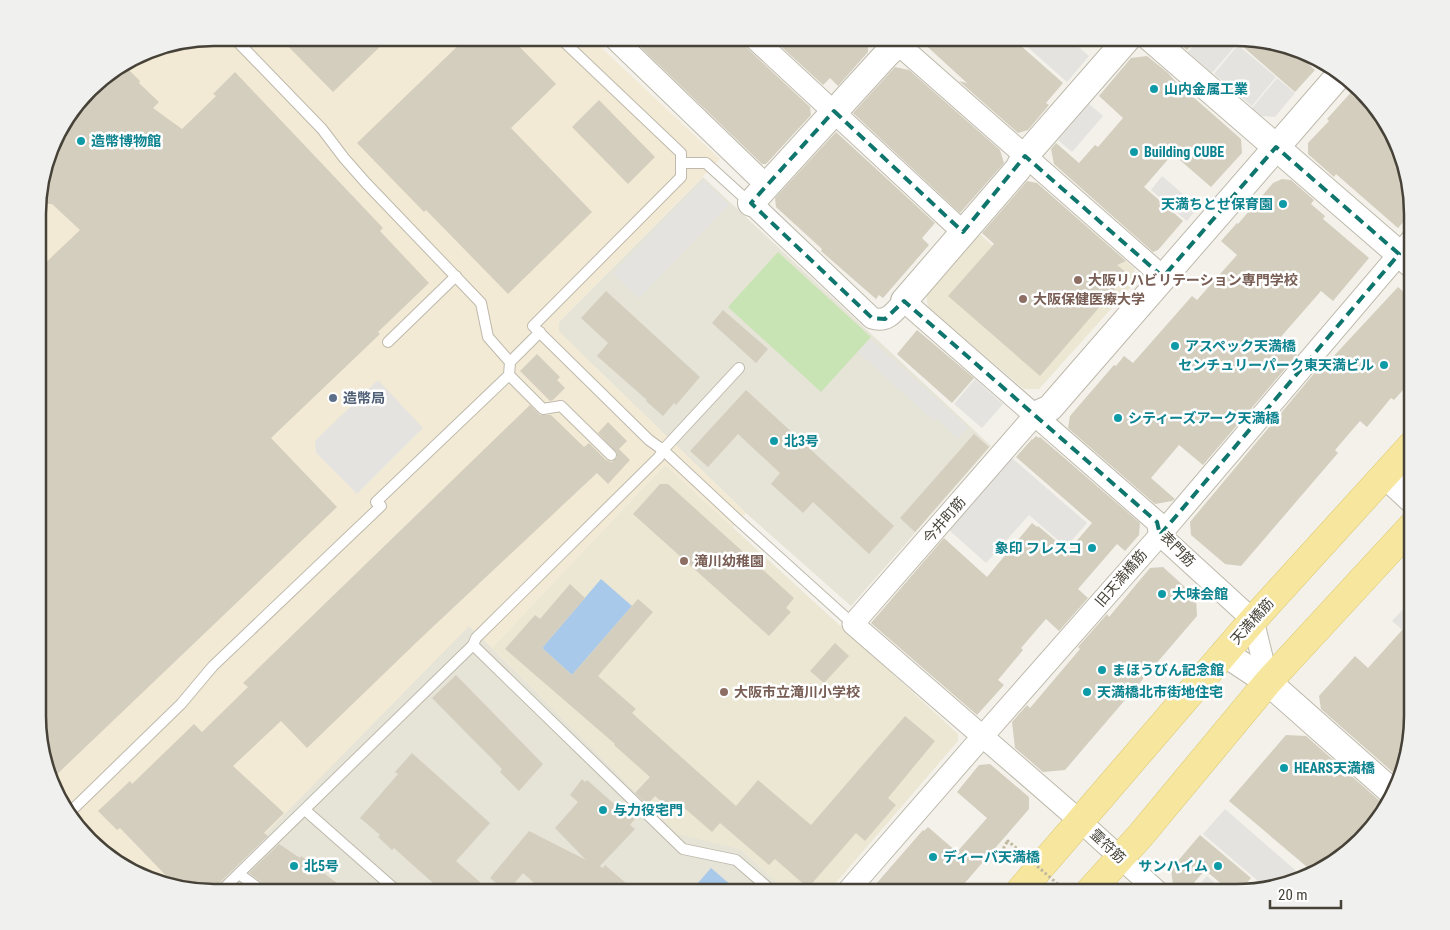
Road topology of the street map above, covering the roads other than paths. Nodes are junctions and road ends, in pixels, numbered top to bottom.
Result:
1 (763, 46) edge
2 (895, 46) edge
3 (907, 46) edge
4 (1121, 46) edge
5 (1159, 46) edge
6 (243, 47) edge
7 (569, 47) edge
8 (622, 47) edge
9 (1336, 79) edge
10 (834, 111) junction
11 (1276, 148) junction
12 (1025, 156) junction
13 (681, 164) junction
14 (759, 194) junction
15 (963, 232) junction
16 (1403, 248) edge
17 (1403, 258) edge
18 (456, 276) junction
19 (1163, 277) junction
20 (904, 301) junction
21 (540, 332) junction
22 (388, 342) dead end
23 (510, 362) junction
24 (739, 368) dead end
25 (509, 375) junction
26 (1035, 415) junction
27 (663, 450) junction
28 (611, 455) dead end
29 (1403, 455) edge
30 (1385, 476) junction
31 (1403, 492) edge
32 (1160, 534) junction
33 (1403, 536) edge
34 (1253, 620) junction
35 (854, 624) junction
36 (473, 645) junction
37 (1224, 653) junction
38 (1268, 682) junction
39 (982, 737) junction
40 (1387, 788) edge
41 (74, 808) edge
42 (305, 810) junction
43 (1080, 820) junction
44 (1120, 858) junction
45 (239, 874) junction
46 (763, 883) edge
47 (855, 883) edge
48 (1026, 883) edge
49 (1097, 883) edge
50 (1148, 883) edge
51 (228, 884) edge
52 (253, 884) edge
53 (389, 884) edge

1 - 10 street
2 - 10 street
3 - 12 street
4 - 12 street
5 - 11 street
6 - 18 lane
7 - 13 lane
8 - 14 street
9 - 11 street
10 - 14 street
10 - 15 street
11 - 16 street
11 - 19 street
12 - 15 street
12 - 19 street
13 - 14 lane
13 - 21 lane
14 - 20 street
15 - 20 street
17 - 32 street, 旧天満橋筋
18 - 22 lane
18 - 23 lane
19 - 26 street
20 - 26 street, 表門筋
21 - 23 lane
21 - 27 lane
23 - 25 lane
24 - 27 lane
25 - 28 lane
25 - 41 lane
26 - 32 street, 表門筋
26 - 35 street, 今井町筋
27 - 35 lane
27 - 36 lane
29 - 30 main road, 天満橋筋
30 - 31 street
30 - 34 main road, 天満橋筋
32 - 34 street, 表門筋
32 - 39 street, 旧天満橋筋
33 - 38 main road
34 - 37 main road, 天満橋筋
34 - 38 street
35 - 39 street, 霊符筋
36 - 42 lane
36 - 46 lane
37 - 38 street
37 - 43 main road, 天満橋筋
38 - 40 street
38 - 44 main road
39 - 43 street, 霊符筋
39 - 47 street, 旧天満橋筋
42 - 45 lane
42 - 53 lane
43 - 44 street, 霊符筋
43 - 48 main road, 天満橋筋
44 - 49 main road
44 - 50 street, 霊符筋
45 - 51 lane
45 - 52 lane

